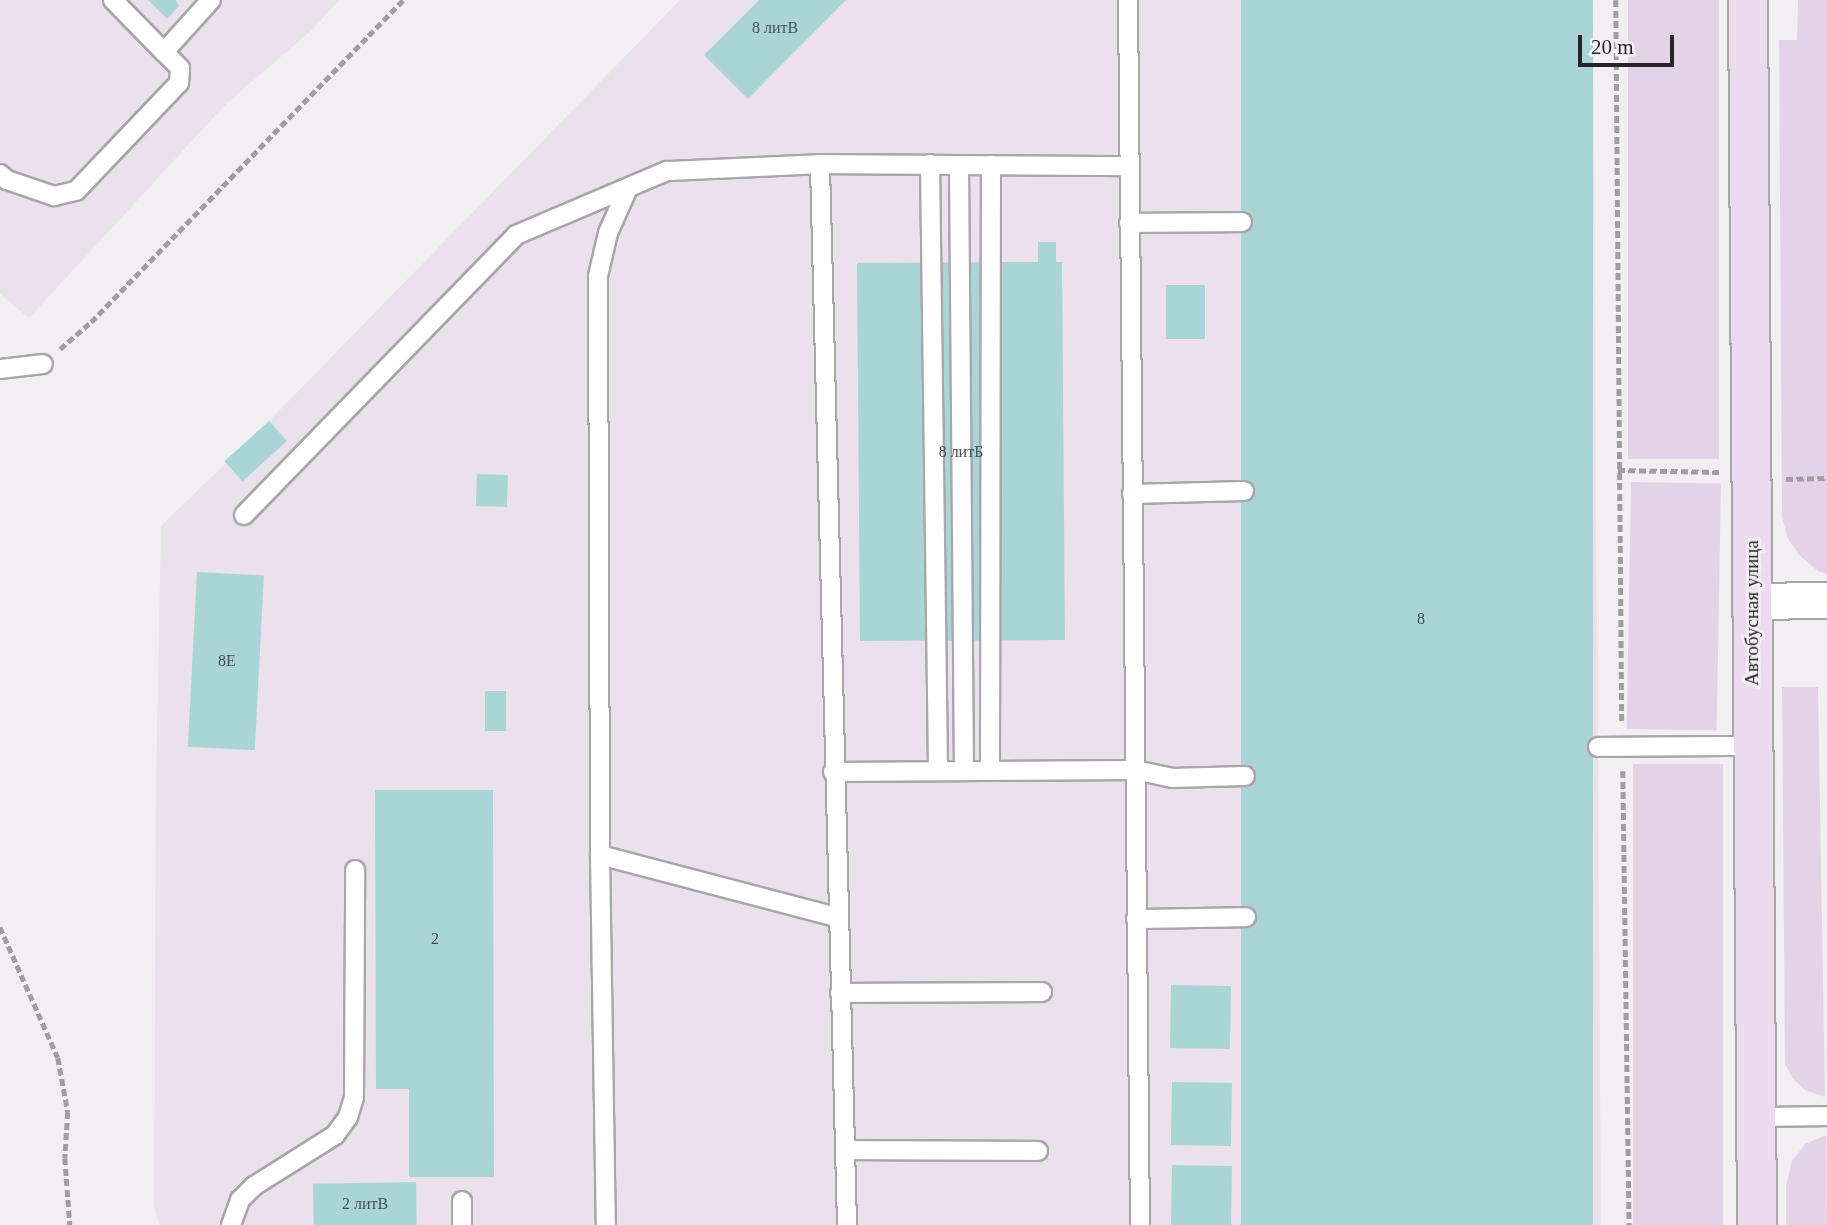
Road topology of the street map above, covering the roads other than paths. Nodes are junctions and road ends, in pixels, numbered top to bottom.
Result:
1 (113, 0) edge
2 (211, 0) edge
3 (1128, 0) edge
4 (1748, 0) edge
5 (164, 52) junction
6 (820, 164) junction
7 (930, 164) junction
8 (959, 164) junction
9 (991, 165) junction
10 (1128, 166) junction
11 (0, 174) edge
12 (628, 188) junction
13 (1242, 222) dead end
14 (1129, 223) junction
15 (43, 364) road end
16 (0, 369) edge
17 (1244, 491) dead end
18 (1132, 494) junction
19 (244, 515) dead end
20 (1827, 600) edge
21 (1752, 601) junction
22 (1598, 747) dead end
23 (1753, 747) junction
24 (990, 770) junction
25 (1135, 770) junction
26 (937, 771) junction
27 (964, 771) junction
28 (834, 772) junction
29 (1245, 776) dead end
30 (600, 855) junction
31 (355, 870) dead end
32 (837, 917) junction
33 (1246, 917) dead end
34 (1136, 919) junction
35 (1042, 992) dead end
36 (840, 993) junction
37 (1827, 1116) edge
38 (1756, 1117) junction
39 (845, 1150) junction
40 (1038, 1151) dead end
41 (461, 1201) dead end
42 (231, 1225) edge
43 (462, 1225) edge
44 (606, 1225) edge
45 (847, 1225) edge
46 (1140, 1225) edge
47 (1757, 1225) edge

1 - 5 lane
2 - 5 lane
3 - 10 lane
4 - 21 street, Автобусная улица
5 - 11 lane
6 - 7 lane
6 - 12 lane
6 - 28 lane
7 - 8 lane
7 - 26 lane
8 - 9 lane
8 - 27 lane
9 - 10 lane
9 - 24 lane
10 - 14 lane
12 - 19 lane
12 - 30 lane
13 - 14 lane
14 - 18 lane
15 - 16 lane
17 - 18 lane
18 - 25 lane
20 - 21 street
21 - 23 street, Автобусная улица
22 - 23 lane
23 - 38 street, Автобусная улица
24 - 25 lane
24 - 27 lane
25 - 29 lane
25 - 34 lane
26 - 27 lane
26 - 28 lane
28 - 32 lane
30 - 32 lane
30 - 44 lane
31 - 42 lane
32 - 36 lane
33 - 34 lane
34 - 46 lane
35 - 36 lane
36 - 39 lane
37 - 38 lane
38 - 47 street, Автобусная улица
39 - 40 lane
39 - 45 lane
41 - 43 lane

